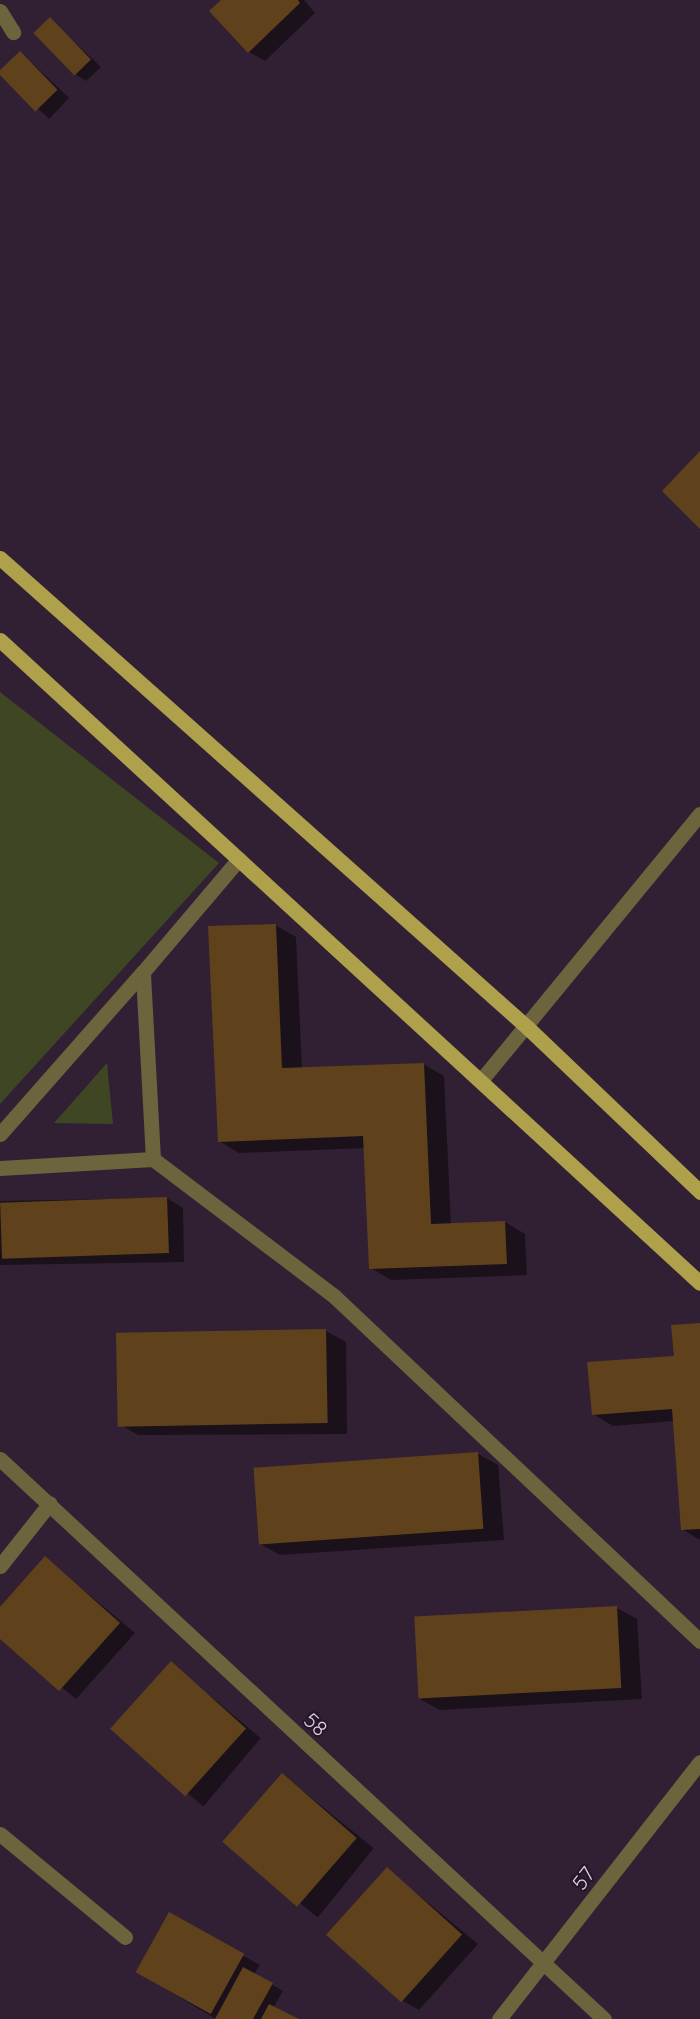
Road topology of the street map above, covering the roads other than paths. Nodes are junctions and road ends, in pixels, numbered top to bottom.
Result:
1 (0, 11) edge
2 (13, 33) dead end
3 (0, 558) edge
4 (0, 640) edge
5 (700, 814) edge
6 (239, 859) junction
7 (143, 972) junction
8 (528, 1028) junction
9 (482, 1079) junction
10 (0, 1134) edge
11 (153, 1159) junction
12 (0, 1168) edge
13 (700, 1192) edge
14 (700, 1283) edge
15 (0, 1459) edge
16 (50, 1503) junction
17 (0, 1566) edge
18 (700, 1641) edge
19 (700, 1762) edge
20 (0, 1834) edge
21 (125, 1937) dead end
22 (541, 1965) junction
23 (499, 2019) edge
24 (604, 2019) edge

1 - 2 street
3 - 8 main road
4 - 6 main road
5 - 8 street
6 - 7 street
6 - 9 main road
7 - 10 street
7 - 11 street
8 - 9 street
8 - 13 main road
9 - 14 main road
11 - 12 street
11 - 18 street
15 - 16 street, 58
16 - 17 street
16 - 22 street, 58
19 - 22 street, 57
20 - 21 street
22 - 23 street, 57
22 - 24 street, 58

